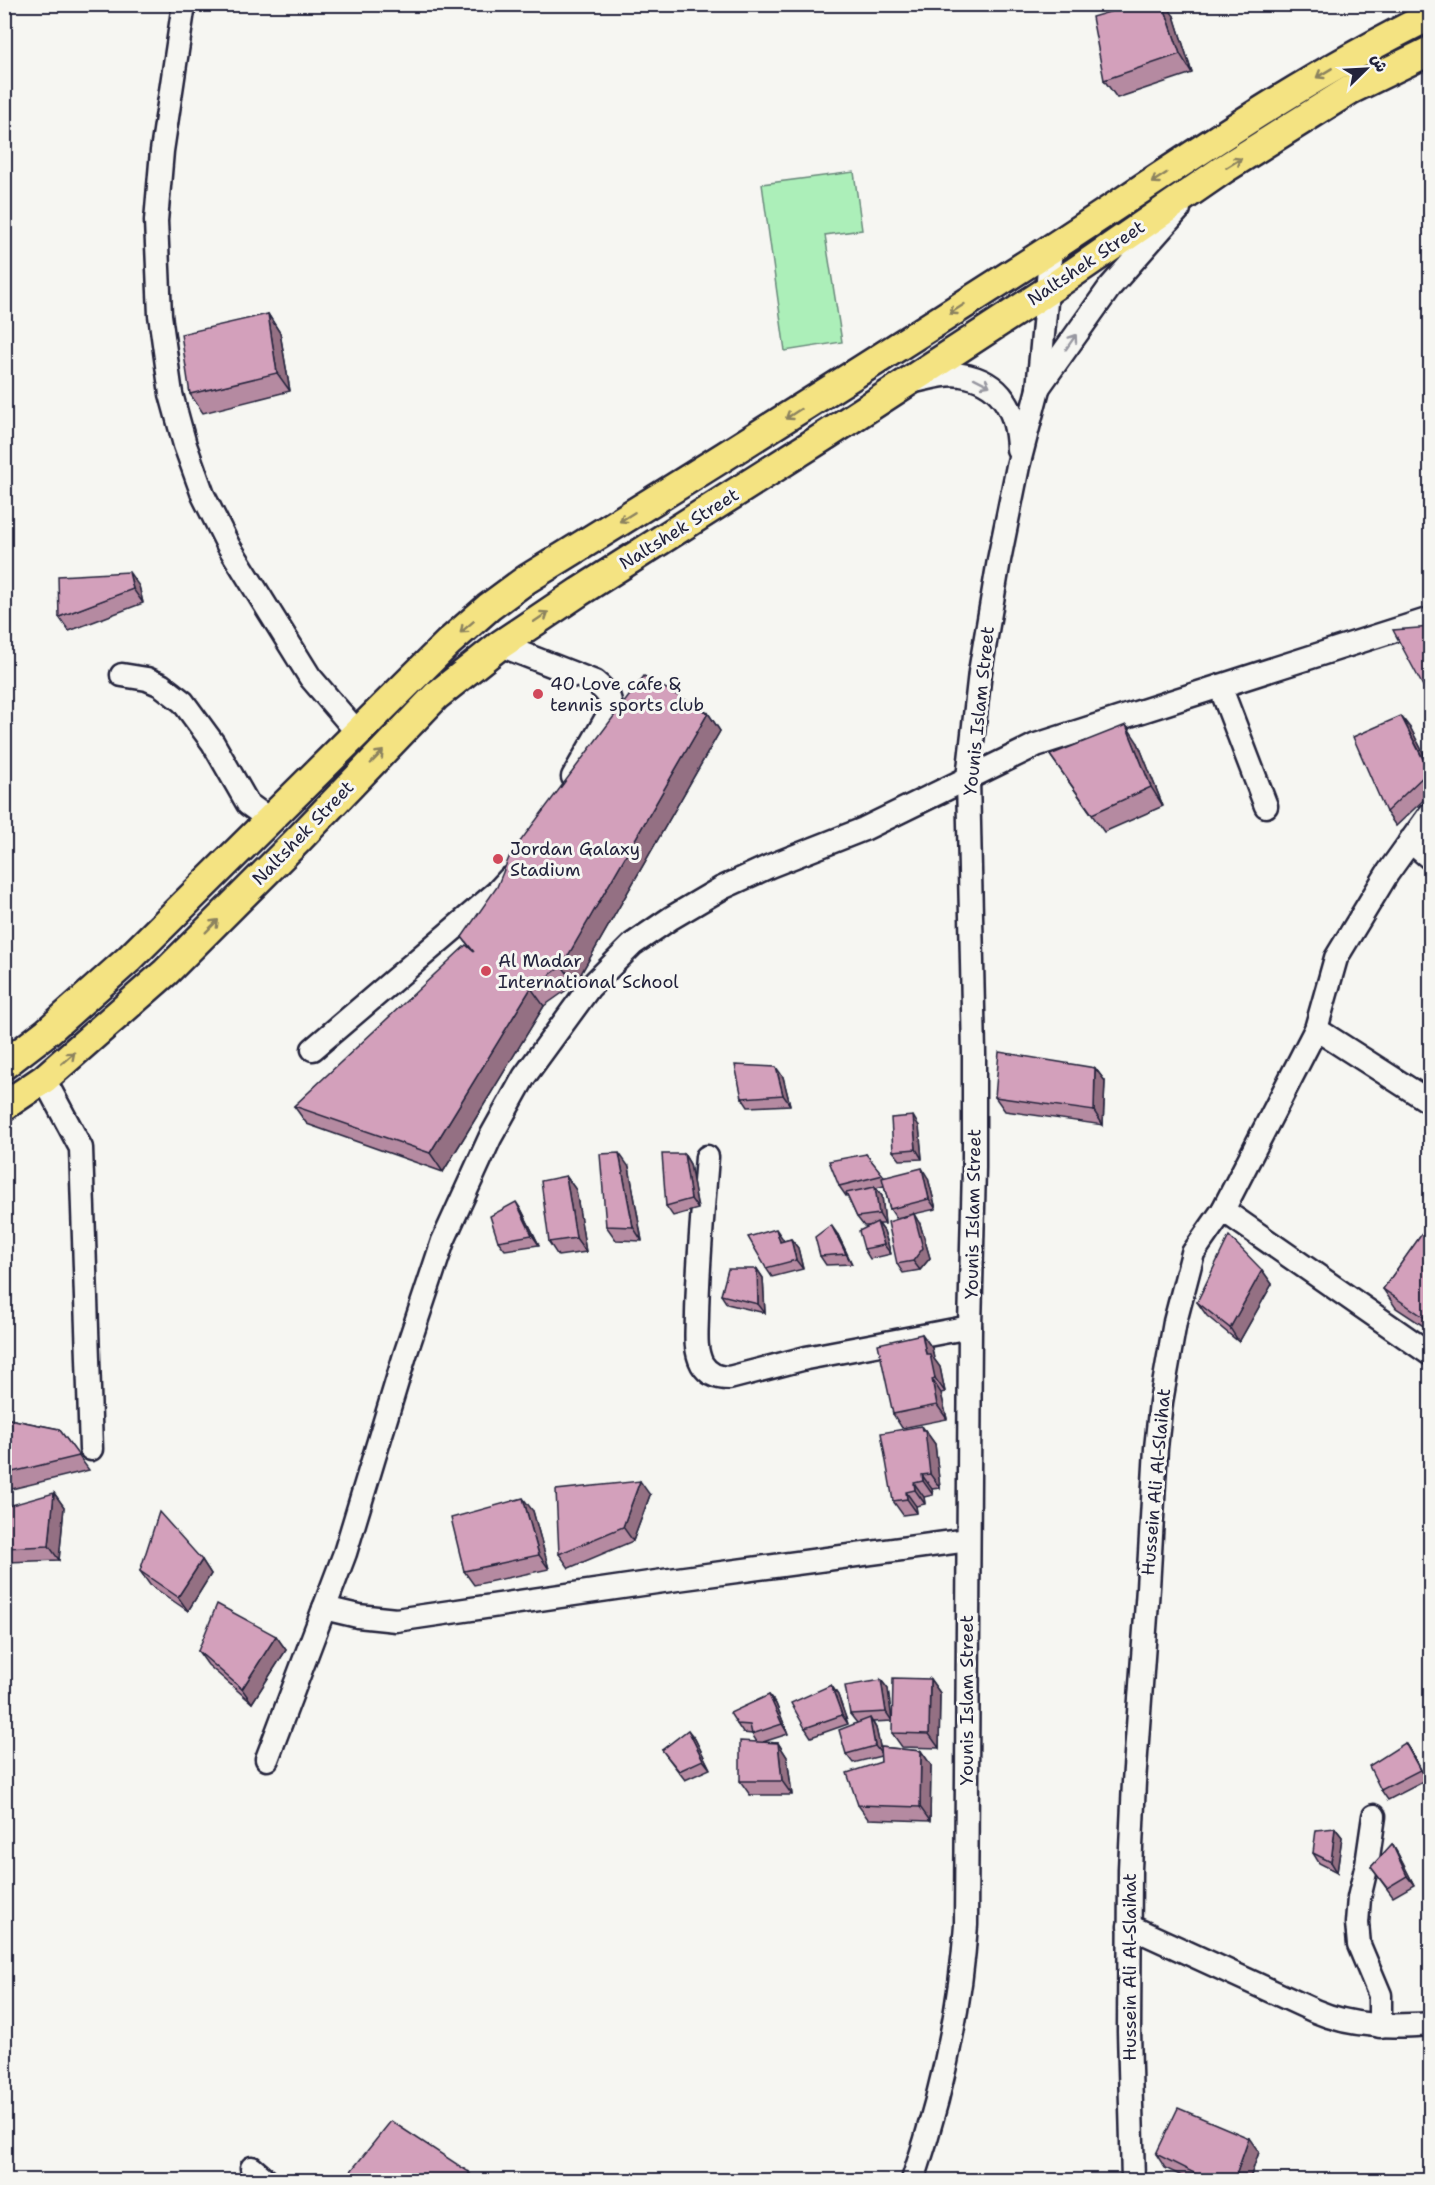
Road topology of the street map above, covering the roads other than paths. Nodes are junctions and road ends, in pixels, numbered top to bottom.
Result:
1 (184, 4) edge
2 (1431, 16) edge
3 (1431, 51) edge
4 (1198, 187) junction
5 (1051, 249) junction
6 (1047, 291) junction
7 (905, 383) junction
8 (1038, 389) junction
9 (1018, 466) junction
10 (1431, 619) edge
11 (500, 645) junction
12 (122, 675) dead end
13 (1220, 686) junction
14 (357, 732) junction
15 (968, 778) junction
16 (563, 794) edge
17 (1266, 806) dead end
18 (1431, 814) edge
19 (270, 820) junction
20 (1410, 841) junction
21 (1431, 858) edge
22 (521, 864) edge
23 (1316, 1029) junction
24 (313, 1049) dead end
25 (4, 1065) edge
26 (44, 1079) junction
27 (1431, 1102) edge
28 (4, 1106) edge
29 (707, 1157) dead end
30 (1223, 1210) junction
31 (970, 1327) junction
32 (1431, 1354) edge
33 (91, 1449) dead end
34 (968, 1540) junction
35 (324, 1608) junction
36 (267, 1759) dead end
37 (1374, 1816) dead end
38 (1129, 1926) junction
39 (1431, 2024) edge
40 (1380, 2026) junction
41 (913, 2181) edge
42 (1133, 2181) edge

1 - 14 street
2 -> 5 main road, Naltshek Street
4 -> 3 main road, Naltshek Street
4 - 6 main road, Naltshek Street
8 -> 4 street
5 - 6 street, Younis Islam Street
5 -> 14 main road, Naltshek Street
6 - 7 main road, Naltshek Street
6 - 8 street, Younis Islam Street
7 -> 9 street
11 -> 7 main road, Naltshek Street
8 - 9 street, Younis Islam Street
9 - 15 street, Younis Islam Street
10 - 13 street
11 - 16 street
26 -> 11 main road, Naltshek Street
12 - 19 street
13 - 15 street
13 - 17 street
14 - 19 main road, Naltshek Street
15 - 31 street, Younis Islam Street
15 - 35 street
18 - 20 street, Hussein Ali Al-Slaihat
19 - 25 main road, Naltshek Street
20 - 21 street
20 - 23 street, Hussein Ali Al-Slaihat
22 - 24 street
23 - 27 street
23 - 30 street, Hussein Ali Al-Slaihat
26 - 28 main road, Naltshek Street
26 - 33 street
29 - 31 street
30 - 32 street
30 - 38 street, Hussein Ali Al-Slaihat
31 - 34 street, Younis Islam Street
34 - 35 street
34 - 41 street, Younis Islam Street
35 - 36 street
37 - 40 street
38 - 40 street
38 - 42 street, Hussein Ali Al-Slaihat
39 - 40 street

